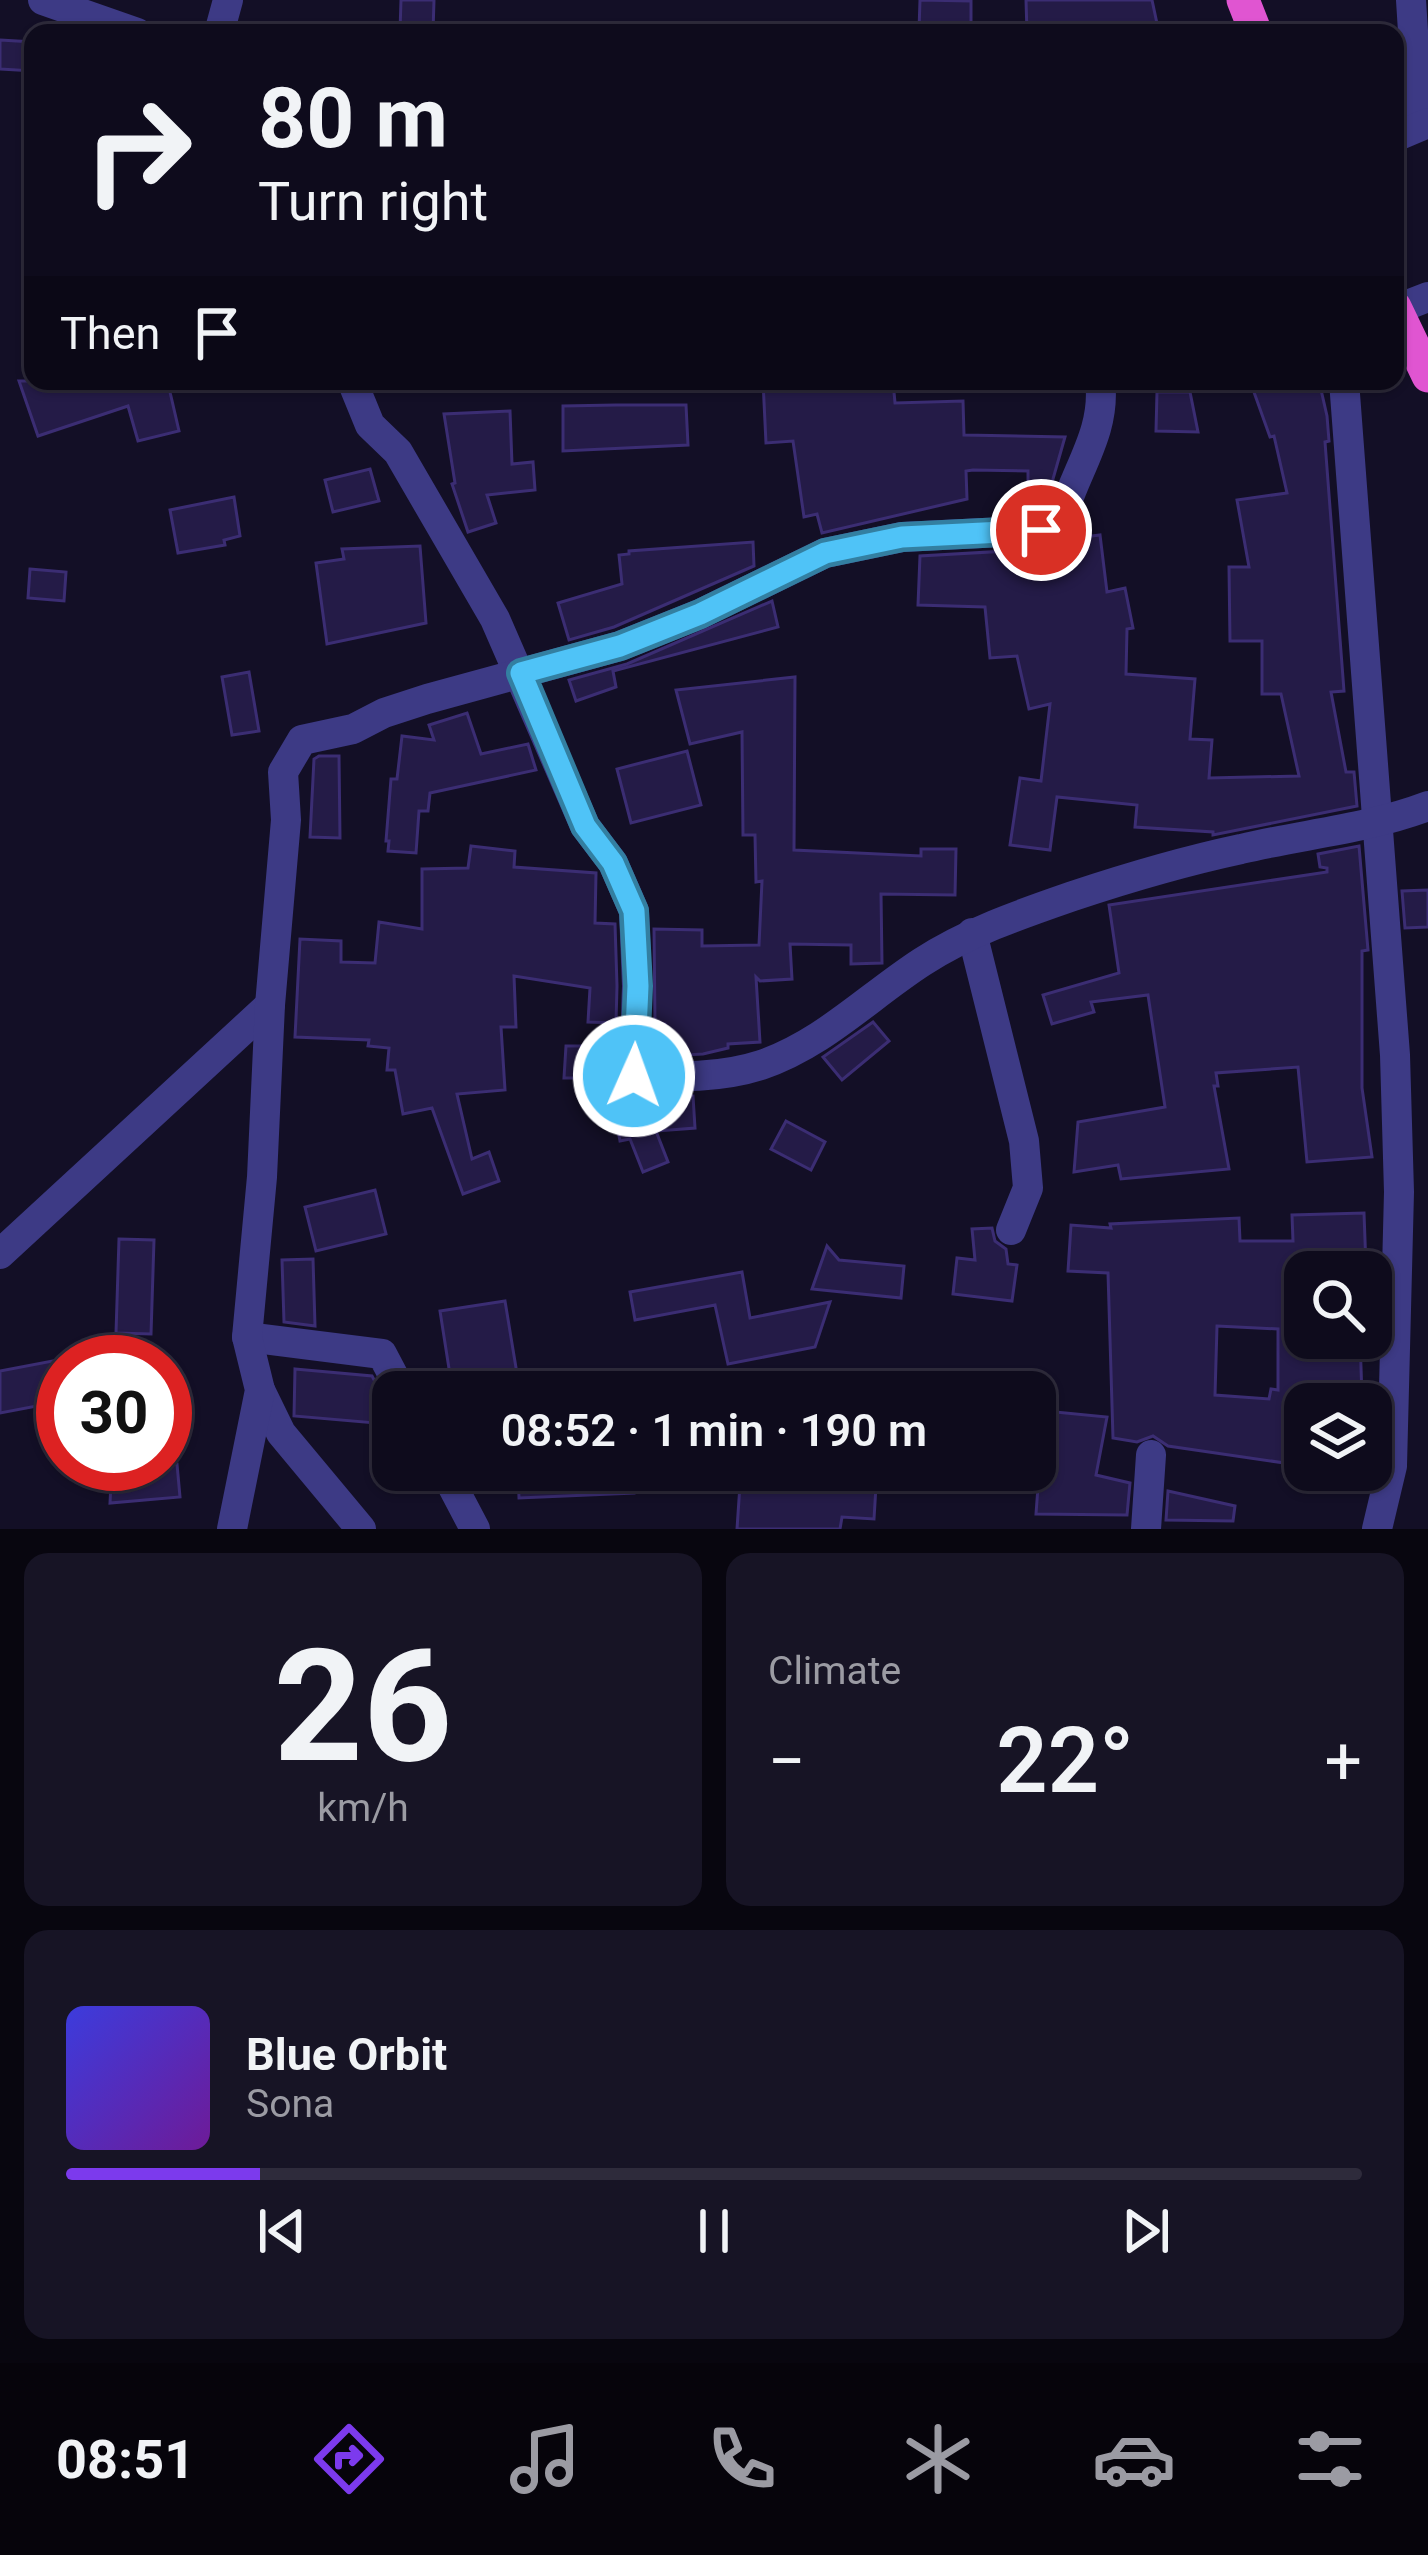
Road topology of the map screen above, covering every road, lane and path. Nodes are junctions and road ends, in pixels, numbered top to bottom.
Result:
1 (43, 0) edge
2 (1411, 0) edge
3 (111, 24) edge
4 (1414, 128) edge
5 (1404, 325) edge
6 (1428, 376) edge
7 (356, 390) edge
8 (1101, 390) edge
9 (1345, 390) edge
10 (521, 673) junction
11 (1428, 806) edge
12 (1379, 824) junction
13 (972, 933) junction
14 (270, 1005) junction
15 (1011, 1230) dead end
16 (0, 1254) edge
17 (247, 1337) junction
18 (391, 1371) edge
19 (260, 1390) junction
20 (1151, 1455) dead end
21 (455, 1491) edge
22 (232, 1529) edge
23 (361, 1529) edge
24 (476, 1529) edge
25 (1146, 1529) edge
26 (1377, 1529) edge

1 - 3 street
2 - 4 street
5 - 6 highway
7 - 10 street
8 - 10 street
9 - 12 street
10 - 13 street
10 - 14 street
11 - 12 street
12 - 13 street
12 - 26 street
13 - 15 street
14 - 16 street
14 - 17 street
17 - 18 street
17 - 19 street
19 - 22 street
19 - 23 street
20 - 25 street
21 - 24 street

